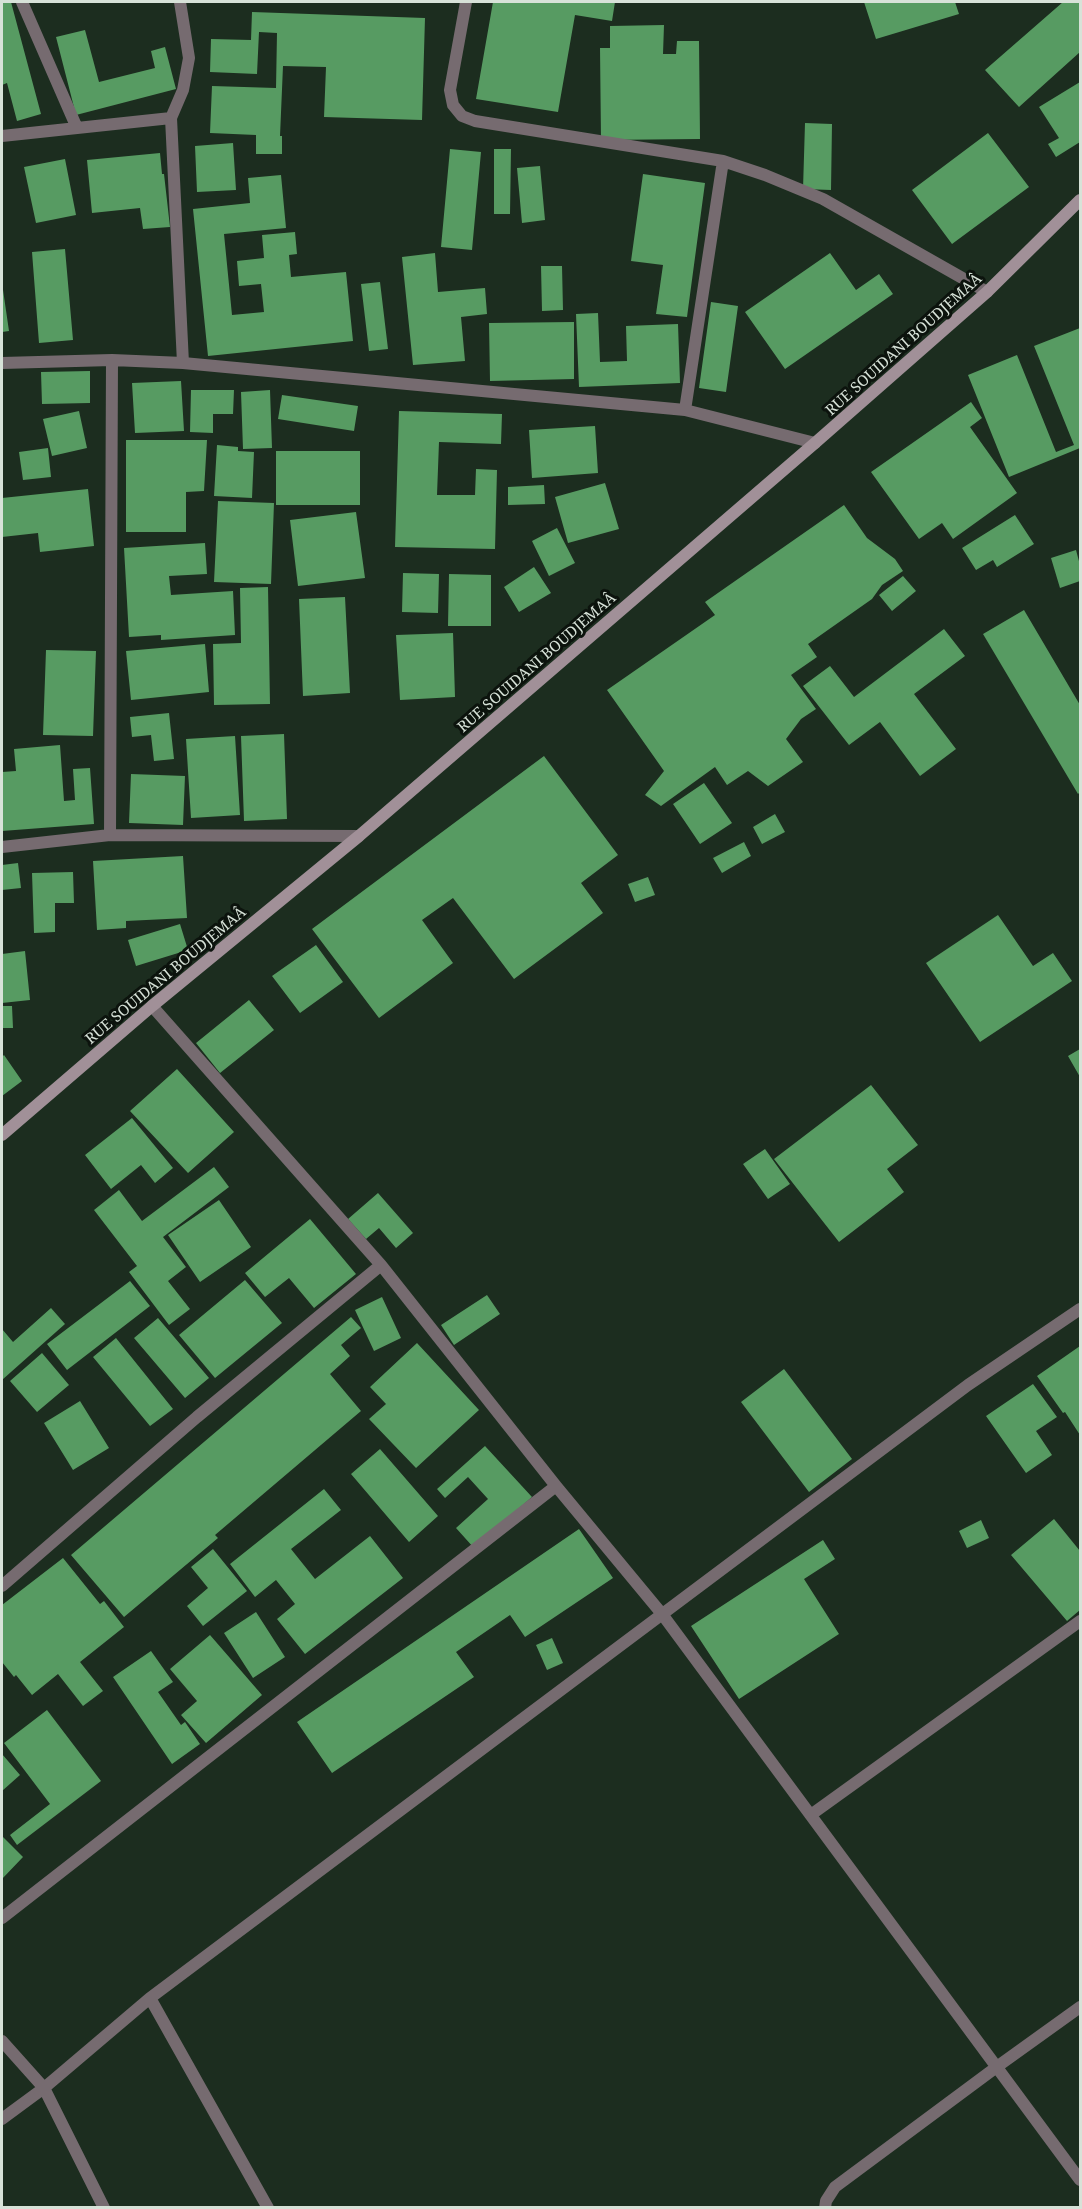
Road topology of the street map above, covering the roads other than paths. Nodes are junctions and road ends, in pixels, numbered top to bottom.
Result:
1 (22, 2) edge
2 (180, 2) edge
3 (466, 2) edge
4 (171, 118) junction
5 (77, 128) junction
6 (2, 136) edge
7 (723, 161) junction
8 (1080, 201) edge
9 (987, 292) junction
10 (112, 360) junction
11 (2, 363) edge
12 (183, 363) junction
13 (685, 410) junction
14 (815, 443) junction
15 (110, 835) junction
16 (359, 836) junction
17 (2, 847) edge
18 (152, 1006) junction
19 (2, 1135) edge
20 (381, 1264) junction
21 (1080, 1310) edge
22 (556, 1486) junction
23 (2, 1586) edge
24 (662, 1614) junction
25 (1080, 1621) edge
26 (812, 1814) junction
27 (2, 1918) edge
28 (150, 1998) junction
29 (1080, 2007) edge
30 (2, 2041) edge
31 (998, 2066) junction
32 (44, 2088) junction
33 (2, 2118) edge
34 (1080, 2180) edge
35 (104, 2208) edge
36 (268, 2208) edge
37 (825, 2208) edge

1 - 5 street
2 - 4 street
3 - 7 street
4 - 5 street
4 - 12 street
5 - 6 street
7 - 9 street
7 - 13 street
8 - 9 main road, RUE SOUIDANI BOUDJEMAÂ
9 - 14 main road, RUE SOUIDANI BOUDJEMAÂ
10 - 11 street
10 - 12 street
10 - 15 street
12 - 13 street
13 - 14 street
14 - 16 main road, RUE SOUIDANI BOUDJEMAÂ
15 - 16 street
15 - 17 street
16 - 18 main road, RUE SOUIDANI BOUDJEMAÂ
18 - 19 main road, RUE SOUIDANI BOUDJEMAÂ
18 - 20 street
20 - 22 street
20 - 23 street
21 - 24 street
22 - 24 street
22 - 27 street
24 - 26 street
24 - 28 street
25 - 26 street
26 - 31 street
28 - 32 street
28 - 36 street
29 - 31 street
30 - 32 street
31 - 34 street
31 - 37 street
32 - 33 street
32 - 35 street

